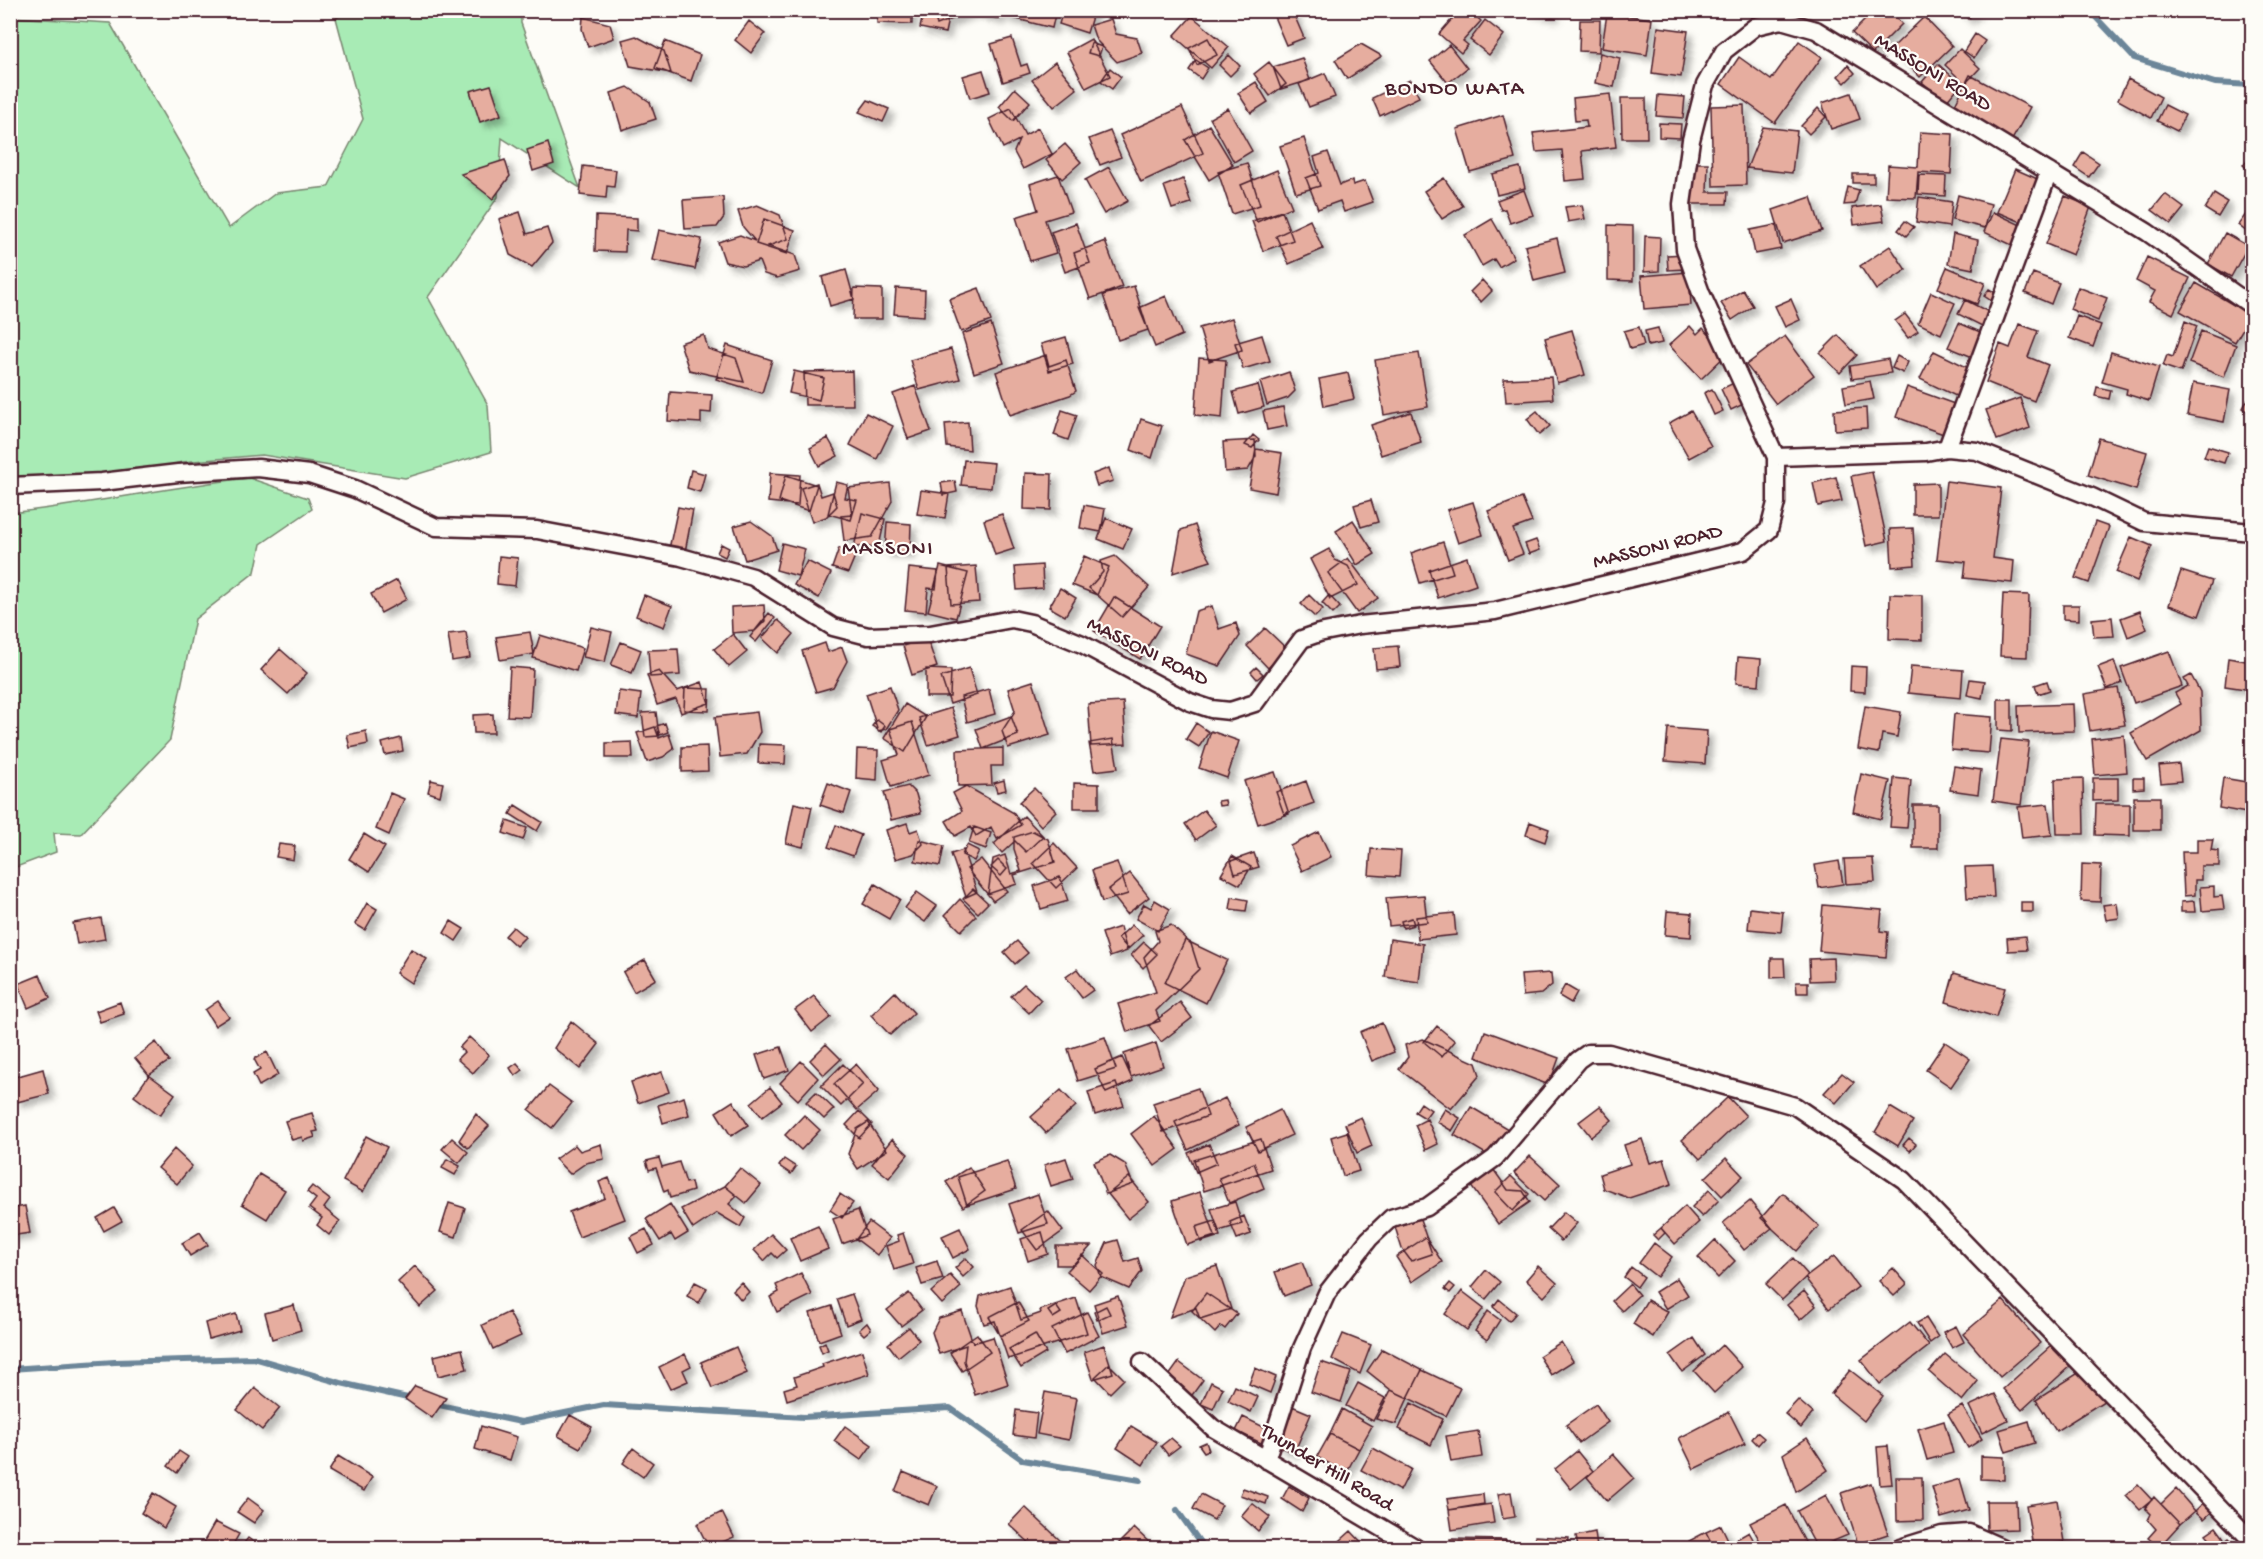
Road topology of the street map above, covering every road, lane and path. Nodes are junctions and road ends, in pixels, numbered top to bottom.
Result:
1 (2049, 172) junction
2 (2253, 306) edge
3 (1947, 448) junction
4 (1776, 457) junction
5 (10, 486) edge
6 (2253, 532) edge
7 (1142, 1362) dead end
8 (1266, 1460) junction
9 (2253, 1541) edge
10 (1416, 1548) edge
11 (1900, 1548) edge
12 (2003, 1548) edge

1 - 2 street, MASSONI ROAD
1 - 3 street
1 - 4 street, MASSONI ROAD
3 - 4 street
3 - 6 street
4 - 5 street, MASSONI ROAD
7 - 8 street, Thunder Hill Road
8 - 9 street
8 - 10 street, Thunder Hill Road
11 - 12 street

